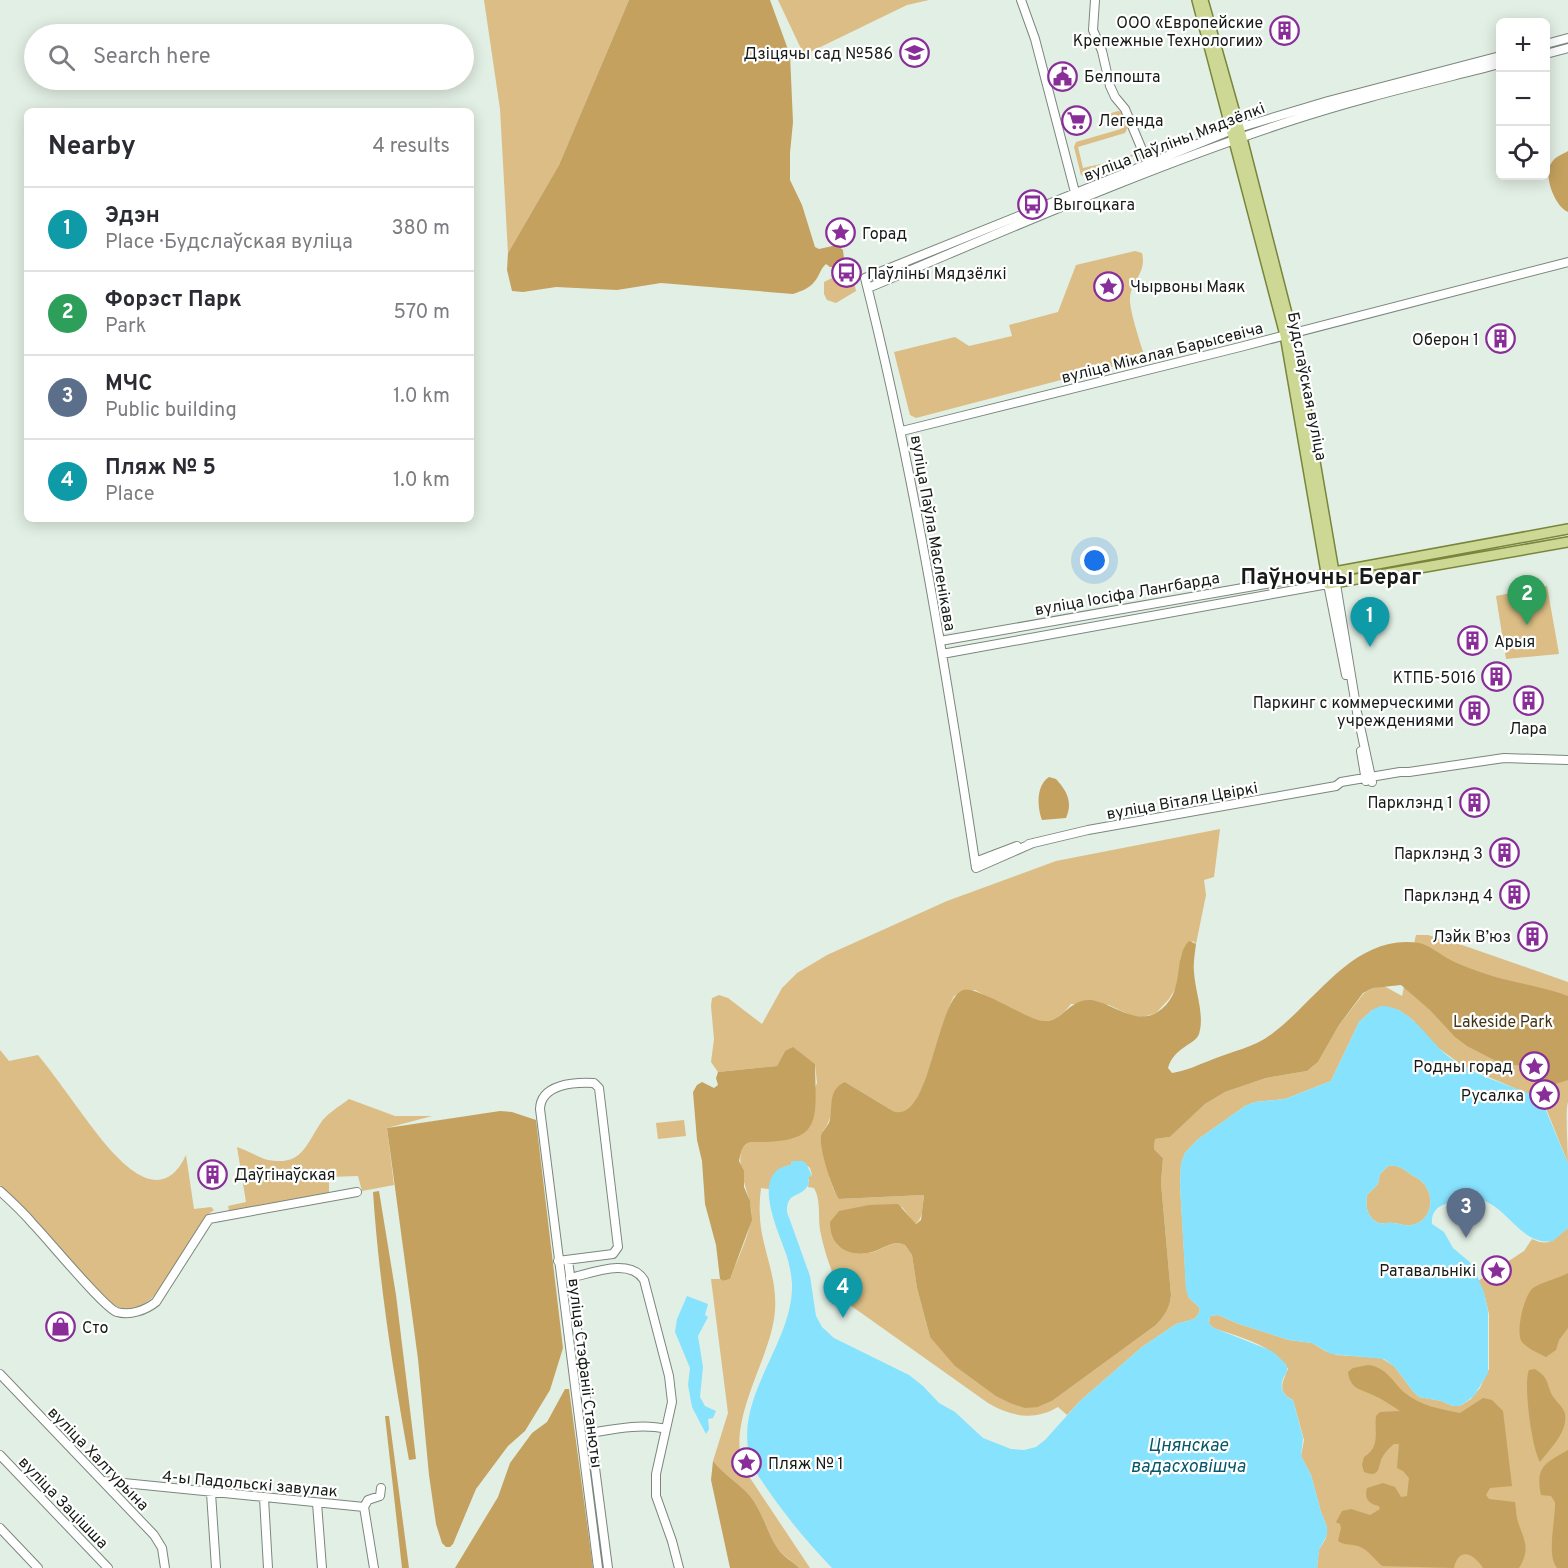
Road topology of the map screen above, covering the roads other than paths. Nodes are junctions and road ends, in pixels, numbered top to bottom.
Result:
1 (1021, 0) edge
2 (1095, 0) edge
3 (1197, 0) edge
4 (1203, 0) edge
5 (1568, 38) edge
6 (1550, 43) edge
7 (1568, 48) edge
8 (1550, 53) edge
9 (1496, 57) edge
10 (1496, 65) edge
11 (1237, 134) junction
12 (1148, 164) junction
13 (1076, 197) junction
14 (1568, 262) edge
15 (865, 278) joint
16 (868, 288) junction
17 (1288, 334) junction
18 (902, 431) junction
19 (1568, 529) edge
20 (1568, 542) edge
21 (1330, 573) junction
22 (1332, 584) junction
23 (940, 641) junction
24 (942, 654) junction
25 (1568, 760) edge
26 (1369, 780) junction
27 (978, 864) joint
28 (0, 1191) edge
29 (357, 1192) dead end
30 (568, 1260) junction
31 (558, 1261) junction
32 (570, 1278) junction
33 (0, 1374) edge
34 (7, 1381) junction
35 (0, 1387) edge
36 (666, 1429) junction
37 (590, 1433) junction
38 (0, 1455) edge
39 (104, 1481) junction
40 (381, 1488) dead end
41 (212, 1493) junction
42 (264, 1498) junction
43 (317, 1503) junction
44 (364, 1507) junction
45 (0, 1528) edge
46 (38, 1568) edge
47 (108, 1568) edge
48 (165, 1568) edge
49 (216, 1568) edge
50 (268, 1568) edge
51 (322, 1568) edge
52 (374, 1568) edge
53 (598, 1568) edge
54 (608, 1568) edge
55 (679, 1568) edge

1 - 13 street
2 - 12 street
3 - 11 main road, Будслаўская вуліца
4 - 11 main road, Будслаўская вуліца
5 - 6 street
7 - 8 street
9 - 11 street, вуліца Паўліны Мядзёлкі
10 - 11 street, вуліца Паўліны Мядзёлкі
11 - 12 street, вуліца Паўліны Мядзёлкі
11 - 13 street, вуліца Паўліны Мядзёлкі
11 - 17 main road, Будслаўская вуліца
12 - 13 street, вуліца Паўліны Мядзёлкі
13 - 15 street, вуліца Паўліны Мядзёлкі
13 - 16 street, вуліца Паўліны Мядзёлкі
14 - 17 street, вуліца Мікалая Барысевіча
15 - 16 street, вуліца Паўла Масленікава
16 - 18 street, вуліца Паўла Масленікава
17 - 18 street, вуліца Мікалая Барысевіча
17 - 21 main road, Будслаўская вуліца
18 - 23 street, вуліца Паўла Масленікава
19 - 21 main road, вуліца Іосіфа Лангбарда
20 - 22 main road, вуліца Іосіфа Лангбарда
21 - 22 main road, Будслаўская вуліца
21 - 23 street, вуліца Іосіфа Лангбарда
22 - 24 street, вуліца Іосіфа Лангбарда
22 - 26 street, Будслаўская вуліца
23 - 24 street, вуліца Паўла Масленікава
24 - 27 street, вуліца Паўла Масленікава
25 - 26 street, вуліца Віталя Цвіркі
26 - 27 street, вуліца Віталя Цвіркі
28 - 29 street
30 - 31 street, вуліца Стэфаніі Станюты
30 - 31 street, вуліца Стэфаніі Станюты
30 - 32 street
31 - 53 street, вуліца Стэфаніі Станюты
32 - 36 street
32 - 37 street
33 - 34 street, вуліца Халтурына
34 - 35 street
34 - 39 street, вуліца Халтурына
36 - 37 street
36 - 55 street
37 - 54 street
38 - 47 street, вуліца Зацішша
39 - 41 street, 4-ы Падольскі завулак
39 - 48 street, вуліца Халтурына
40 - 44 street
41 - 42 street, 4-ы Падольскі завулак
41 - 49 street
42 - 43 street, 4-ы Падольскі завулак
42 - 50 street
43 - 44 street, 4-ы Падольскі завулак
43 - 51 street
44 - 52 street
45 - 46 street

